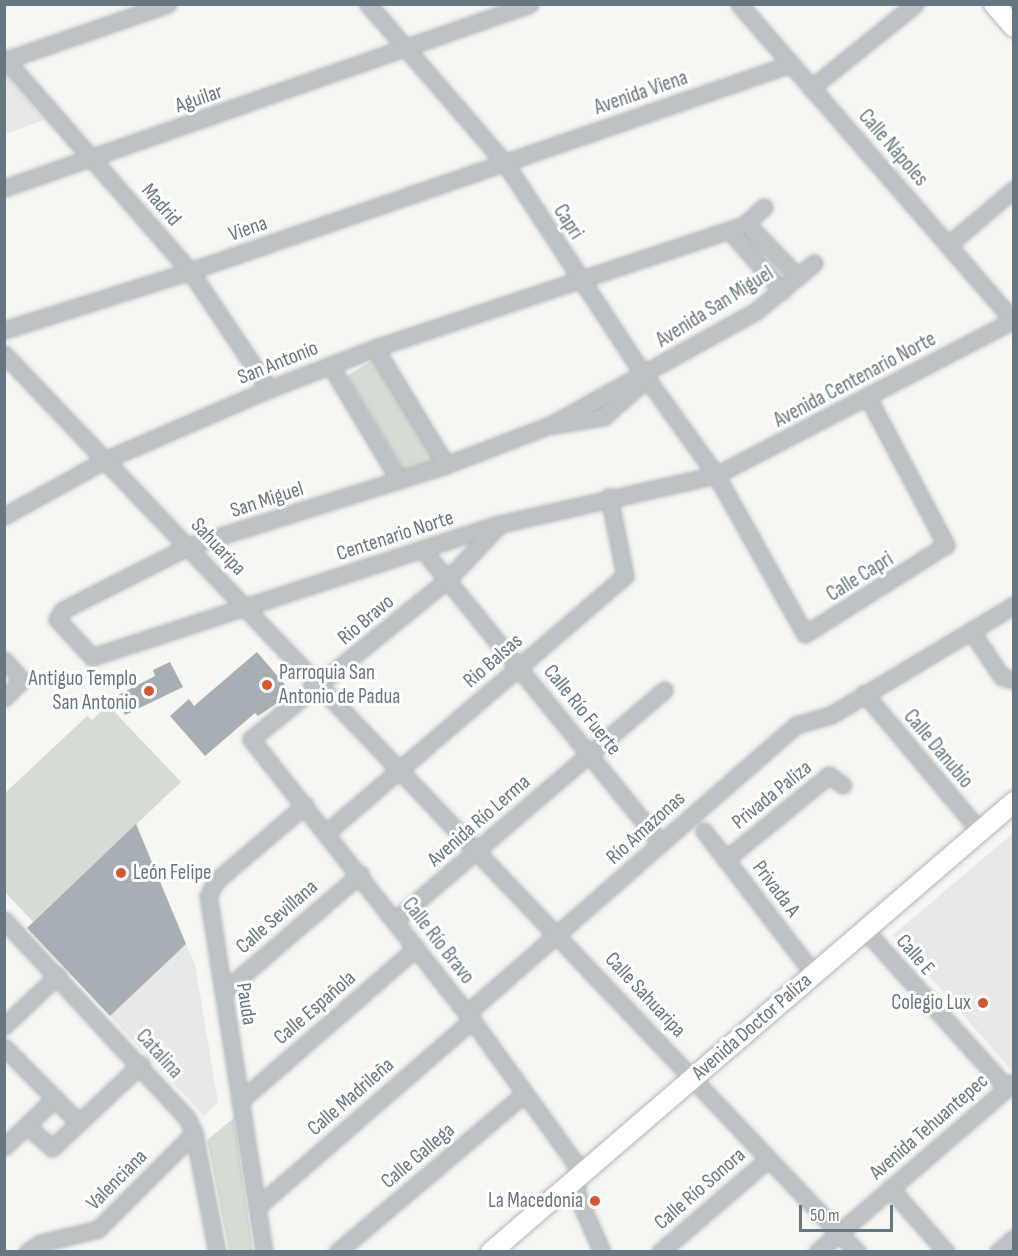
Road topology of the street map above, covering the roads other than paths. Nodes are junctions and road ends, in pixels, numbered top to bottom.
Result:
1 (168, 4) edge
2 (368, 4) edge
3 (530, 4) edge
4 (739, 4) edge
5 (915, 4) edge
6 (994, 4) edge
7 (1014, 27) edge
8 (407, 50) junction
9 (5, 59) edge
10 (791, 64) junction
11 (811, 88) junction
12 (93, 158) junction
13 (504, 163) junction
14 (4, 188) edge
15 (1014, 189) edge
16 (764, 207) dead end
17 (746, 223) junction
18 (729, 230) junction
19 (949, 244) junction
20 (814, 263) dead end
21 (190, 271) junction
22 (798, 277) junction
23 (579, 278) junction
24 (782, 291) junction
25 (1013, 320) edge
26 (4, 330) edge
27 (375, 348) junction
28 (4, 354) edge
29 (330, 365) junction
30 (647, 374) junction
31 (269, 389) junction
32 (867, 396) junction
33 (107, 459) junction
34 (446, 465) junction
35 (716, 475) junction
36 (399, 480) junction
37 (609, 497) junction
38 (4, 516) edge
39 (500, 524) junction
40 (189, 546) junction
41 (422, 549) junction
42 (447, 579) junction
43 (1014, 605) edge
44 (245, 608) junction
45 (971, 632) junction
46 (92, 657) joint
47 (4, 660) edge
48 (519, 666) junction
49 (1014, 680) edge
50 (320, 686) junction
51 (664, 690) dead end
52 (864, 693) junction
53 (4, 698) edge
54 (251, 739) joint
55 (590, 752) junction
56 (402, 767) junction
57 (843, 785) dead end
58 (1014, 802) edge
59 (305, 805) junction
60 (704, 831) dead end
61 (980, 831) junction
62 (327, 832) junction
63 (661, 843) junction
64 (480, 850) junction
65 (726, 859) junction
66 (360, 874) junction
67 (4, 920) edge
68 (395, 920) junction
69 (865, 930) junction
70 (558, 933) junction
71 (416, 948) junction
72 (813, 973) junction
73 (57, 975) junction
74 (223, 992) junction
75 (470, 1016) junction
76 (4, 1026) edge
77 (4, 1047) edge
78 (141, 1064) junction
79 (694, 1079) junction
80 (1010, 1085) edge
81 (525, 1093) junction
82 (56, 1098) junction
83 (240, 1101) junction
84 (79, 1123) junction
85 (27, 1126) junction
86 (194, 1133) junction
87 (4, 1147) edge
88 (768, 1159) junction
89 (577, 1178) junction
90 (890, 1188) junction
91 (257, 1207) junction
92 (839, 1232) junction
93 (1014, 1238) edge
94 (216, 1245) edge
95 (503, 1247) edge
96 (27, 1251) edge
97 (201, 1251) edge
98 (264, 1251) edge
99 (337, 1251) edge
100 (602, 1251) edge
101 (660, 1251) edge
102 (817, 1251) edge
103 (857, 1251) edge
104 (946, 1251) edge
105 (998, 1251) edge

1 - 9 street
2 - 8 street, Capri
3 - 8 street, Aguilar
4 - 10 street, Calle Nápoles
5 - 11 street
6 - 7 main road
8 - 12 street, Aguilar
8 - 13 street, Capri
9 - 12 street, Madrid
10 - 11 street, Calle Nápoles
10 - 13 street, Avenida Viena
11 - 19 street, Calle Nápoles
12 - 14 street, Aguilar
12 - 21 street, Madrid
13 - 21 street, Viena
13 - 23 street, Capri
15 - 19 street
16 - 17 street
17 - 18 street
17 - 22 street
18 - 23 street, San Antonio
18 - 24 street
19 - 25 street, Calle Nápoles
20 - 22 street, Avenida San Miguel
21 - 26 street, Viena
21 - 31 street, Madrid
22 - 24 street, Avenida San Miguel
23 - 27 street, San Antonio
23 - 30 street, Capri
24 - 30 street, Avenida San Miguel
25 - 32 street, Avenida Centenario Norte
27 - 29 street, San Antonio
27 - 34 street
28 - 33 street, Sahuaripa
29 - 31 street, San Antonio
29 - 36 street
30 - 34 street, San Miguel
30 - 35 street, Capri
31 - 33 street, San Antonio
32 - 35 street, Avenida Centenario Norte
32 - 35 street, Calle Capri
33 - 38 street, San Antonio
33 - 40 street, Sahuaripa
34 - 36 street, San Miguel
35 - 37 street, Centenario Norte
36 - 40 street, San Miguel
37 - 39 street, Centenario Norte
37 - 48 street, Rio Balsas
39 - 41 street, Centenario Norte
39 - 42 street, Rio Bravo
40 - 44 street, Sahuaripa
40 - 46 street, San Miguel
41 - 42 street, Calle Río Fuerte
41 - 44 street, Centenario Norte
42 - 48 street, Calle Río Fuerte
42 - 50 street, Rio Bravo
43 - 45 street
44 - 46 street, Centenario Norte
44 - 50 street, Sahuaripa
45 - 49 street
45 - 52 street, Río Amazonas
47 - 53 street
48 - 55 street, Calle Río Fuerte
48 - 56 street, Rio Balsas
50 - 54 street, Rio Bravo
50 - 56 street, Sahuaripa
51 - 55 street, Avenida Río Lerma
52 - 61 street, Calle Danubio
52 - 63 street, Río Amazonas
54 - 59 street, Calle Río Bravo
55 - 63 street, Calle Río Fuerte
55 - 64 street, Avenida Río Lerma
56 - 62 street, Rio Balsas
56 - 64 street, Calle Sahuaripa
57 - 65 street, Privada Paliza
58 - 61 main road, Avenida Doctor Paliza
59 - 62 street, Calle Río Bravo
59 - 74 street, Pauda
60 - 65 street, Privada A
61 - 69 main road, Avenida Doctor Paliza
62 - 66 street, Calle Río Bravo
63 - 70 street, Río Amazonas
64 - 68 street, Avenida Río Lerma
64 - 70 street, Calle Sahuaripa
65 - 72 street, Privada A
66 - 68 street, Calle Río Bravo
66 - 74 street, Calle Sevillana
67 - 73 street, Catalina
68 - 71 street, Calle Río Bravo
69 - 72 main road, Avenida Doctor Paliza
69 - 80 street, Calle E
70 - 75 street, Río Amazonas
70 - 79 street, Calle Sahuaripa
71 - 75 street, Calle Río Bravo
71 - 83 street, Calle Española
72 - 79 main road, Avenida Doctor Paliza
73 - 76 street
73 - 78 street, Catalina
74 - 83 street, Pauda
75 - 81 street, Calle Río Bravo
75 - 91 street, Calle Madrileña
77 - 82 street
78 - 84 street
78 - 86 street, Catalina
79 - 88 street, Calle Sahuaripa
79 - 89 main road, Avenida Doctor Paliza
80 - 90 street, Avenida Tehuantepec
81 - 89 street, Calle Río Bravo
81 - 99 street, Calle Gallega
82 - 84 street
82 - 85 street
83 - 91 street, Pauda
84 - 85 street
85 - 87 street
86 - 94 street, Catalina
86 - 96 street, Valenciana
88 - 92 street, Calle Sahuaripa
88 - 101 street, Calle Río Sonora
89 - 95 main road, Avenida Doctor Paliza
89 - 100 street, Calle Río Bravo
90 - 92 street, Avenida Tehuantepec
90 - 104 street
91 - 98 street, Pauda
92 - 102 street, Avenida Tehuantepec
92 - 103 street, Calle Sahuaripa
93 - 105 street
94 - 97 street

